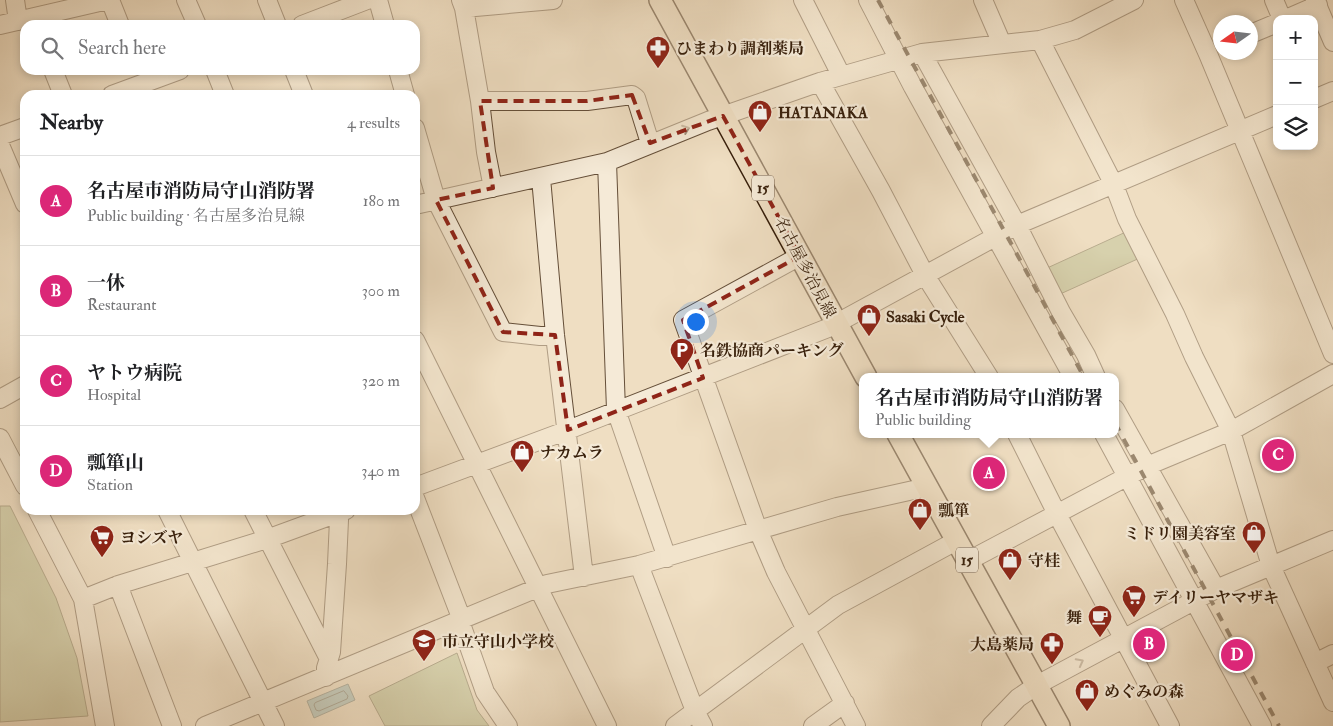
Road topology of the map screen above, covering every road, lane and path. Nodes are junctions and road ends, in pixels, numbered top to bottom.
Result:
1 (15, 0) edge
2 (109, 0) edge
3 (186, 0) edge
4 (267, 0) edge
5 (367, 0) edge
6 (378, 0) edge
7 (553, 0) edge
8 (660, 0) edge
9 (803, 0) edge
10 (868, 0) edge
11 (983, 0) edge
12 (1134, 0) edge
13 (1184, 0) edge
14 (1274, 0) edge
15 (1316, 3) edge
16 (463, 4) edge
17 (1280, 15) edge
18 (1294, 15) edge
19 (26, 20) edge
20 (31, 20) edge
21 (118, 20) edge
22 (195, 20) edge
23 (275, 20) edge
24 (315, 20) edge
25 (384, 20) edge
26 (20, 22) edge
27 (0, 24) edge
28 (1273, 25) edge
29 (1258, 31) edge
30 (1040, 40) junction
31 (1333, 42) edge
32 (1002, 44) junction
33 (922, 53) junction
34 (898, 60) junction
35 (55, 75) edge
36 (166, 75) edge
37 (217, 75) edge
38 (296, 75) edge
39 (399, 75) edge
40 (841, 75) junction
41 (820, 82) junction
42 (143, 83) edge
43 (62, 90) edge
44 (125, 90) edge
45 (223, 90) edge
46 (302, 90) edge
47 (404, 90) edge
48 (1333, 91) edge
49 (1318, 97) edge
50 (480, 101) junction
51 (723, 116) junction
52 (1273, 117) edge
53 (20, 129) edge
54 (1239, 131) junction
55 (0, 136) edge
56 (650, 143) junction
57 (0, 145) edge
58 (420, 145) edge
59 (607, 162) junction
60 (541, 178) junction
61 (1114, 185) junction
62 (493, 188) junction
63 (20, 192) edge
64 (436, 200) junction
65 (420, 204) edge
66 (1017, 225) junction
67 (996, 236) junction
68 (800, 256) junction
69 (925, 275) junction
70 (836, 323) junction
71 (555, 335) junction
72 (420, 350) edge
73 (1333, 354) edge
74 (864, 373) edge
75 (986, 373) edge
76 (1071, 373) edge
77 (1094, 373) edge
78 (1333, 374) edge
79 (703, 378) junction
80 (20, 388) edge
81 (0, 399) edge
82 (616, 410) junction
83 (1119, 416) edge
84 (568, 430) junction
85 (1231, 431) junction
86 (0, 438) edge
87 (900, 438) edge
88 (1019, 438) edge
89 (1106, 438) edge
90 (476, 464) junction
91 (1147, 466) junction
92 (20, 476) edge
93 (1127, 477) junction
94 (420, 484) edge
95 (927, 487) junction
96 (420, 511) edge
97 (1056, 514) junction
98 (40, 515) edge
99 (170, 515) edge
100 (255, 515) edge
101 (330, 515) edge
102 (340, 515) edge
103 (758, 530) junction
104 (267, 539) junction
105 (1333, 540) edge
106 (956, 541) junction
107 (667, 558) junction
108 (968, 561) junction
109 (194, 563) junction
110 (639, 565) junction
111 (1271, 566) junction
112 (584, 577) junction
113 (118, 585) junction
114 (538, 588) junction
115 (1216, 590) junction
116 (83, 599) junction
117 (1194, 602) junction
118 (461, 621) junction
119 (807, 629) junction
120 (1123, 639) junction
121 (1333, 654) edge
122 (329, 658) junction
123 (1315, 663) junction
124 (326, 677) junction
125 (1037, 685) junction
126 (263, 702) junction
127 (1333, 702) edge
128 (845, 703) junction
129 (699, 718) edge
130 (105, 726) edge
131 (172, 726) edge
132 (205, 726) edge
133 (275, 726) edge
134 (508, 726) edge
135 (607, 726) edge
136 (675, 726) edge
137 (813, 726) edge
138 (856, 726) edge
139 (991, 726) edge
140 (1059, 726) edge
141 (1170, 726) edge
142 (1262, 726) edge

1 - 19 street
2 - 20 street
2 - 21 street
3 - 22 street
4 - 23 street
5 - 24 street
6 - 25 street
7 - 16 street
8 - 51 main road, 名古屋多治見線 / 15
9 - 40 street
10 - 34 street
11 - 32 street
12 - 30 street
13 - 54 street
14 - 17 street
15 - 18 street
15 - 31 street
16 - 50 street
26 - 27 street
28 - 29 street
30 - 32 street
30 - 61 street
32 - 33 street
33 - 34 street
33 - 66 street
34 - 40 street
34 - 67 street
35 - 43 street
36 - 42 street
37 - 45 street
38 - 46 street
39 - 47 street
40 - 41 street
41 - 51 street
41 - 69 street
42 - 44 street
48 - 49 street
50 - 56 street
50 - 62 street
56 -> 51 street
51 - 68 main road, 名古屋多治見線 / 15
52 - 54 street
53 - 55 street
54 - 61 street
54 - 73 street
56 - 59 street
57 - 63 street
58 - 64 street
59 - 60 street
59 - 82 street
60 - 62 street
60 - 71 street
61 - 66 street
61 - 85 street
62 - 64 street
64 - 65 street
64 - 71 street
66 - 67 street
66 - 77 street
67 - 69 street
67 - 76 street
68 - 70 main road, 名古屋多治見線 / 15
68 - 79 street
69 - 70 street
69 - 75 street
70 - 74 main road, 名古屋多治見線 / 15
70 - 79 street
71 - 84 street
72 - 90 street
78 - 85 street
79 - 82 street
79 - 103 street
80 - 81 street
82 - 84 street
82 - 107 street
83 - 91 street
84 - 90 street
84 - 112 street
85 - 91 street
85 - 111 street
86 - 92 street
87 - 95 main road, 15
88 - 97 street
89 - 93 street
90 - 94 street
90 - 114 street
91 - 93 street
91 - 115 street
93 - 97 street
93 - 117 street
95 - 103 street
95 - 106 main road, 15
96 - 118 street
97 - 108 street
97 - 120 street
98 - 116 street
99 - 109 street
100 - 104 street
101 - 104 street
102 - 122 street
103 - 107 street
103 - 119 street
104 - 109 street
104 - 122 street
105 - 111 street
106 - 108 main road, 15
106 - 119 street
107 - 110 street
108 - 125 main road, 15
109 - 113 street
109 - 126 street
110 - 112 street
110 - 129 street
111 - 115 street
111 - 123 street
112 - 114 street
113 - 116 street
113 - 131 street
114 - 118 street
114 - 135 street
115 - 117 street
116 - 130 street
117 - 120 street
117 - 142 street
118 - 124 street
118 - 134 street
119 - 128 street
119 - 129 street
125 -> 120 street
120 - 141 street
121 - 123 street
122 - 124 street
123 - 127 street
124 - 126 street
125 - 139 street
125 - 140 main road, 15
126 - 132 street
126 - 133 street
128 - 137 street
128 - 138 street
129 - 136 street

